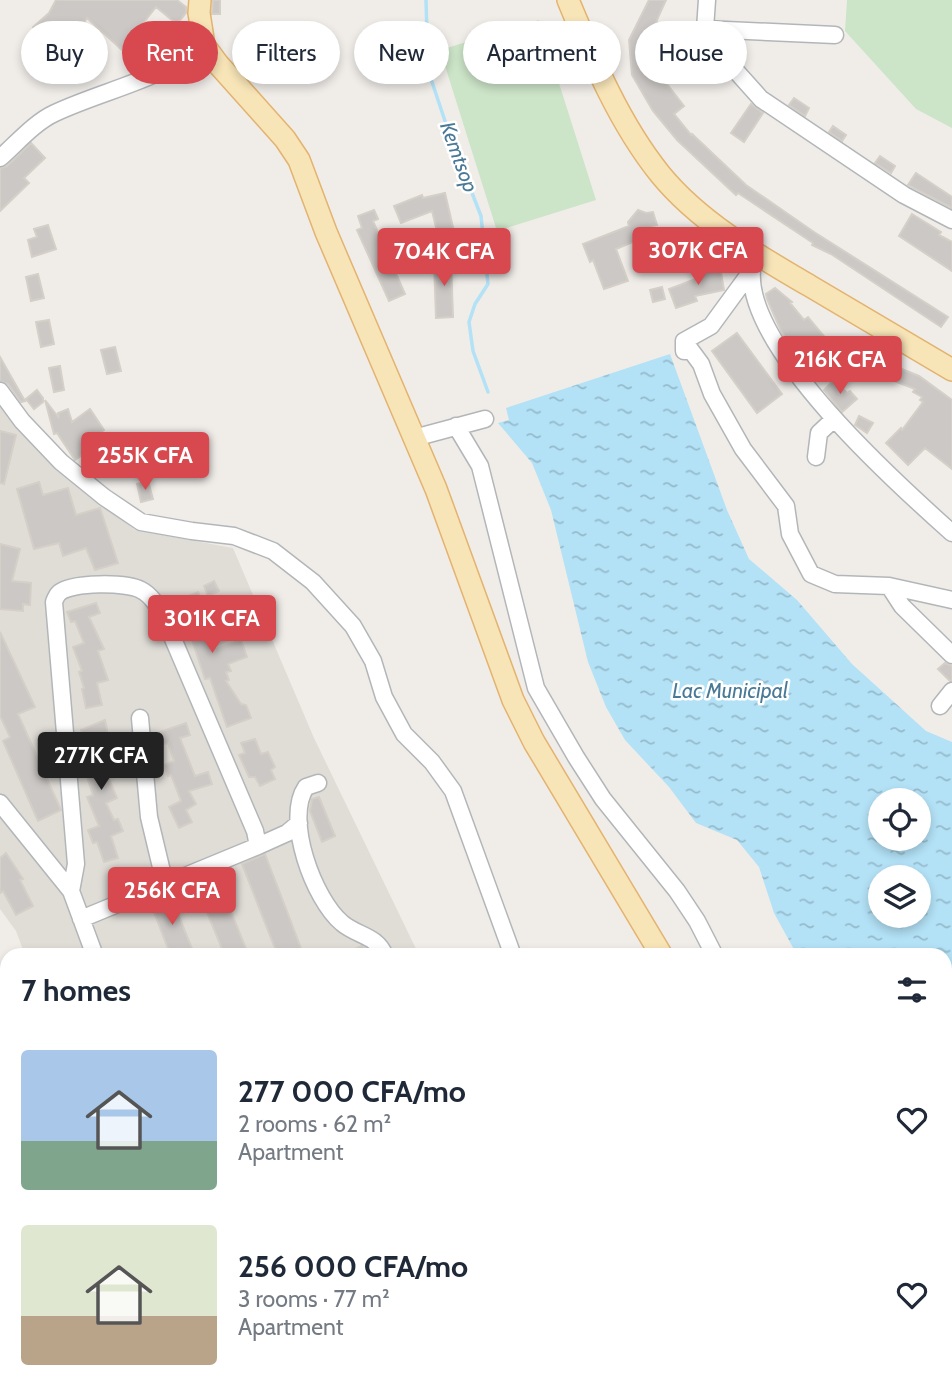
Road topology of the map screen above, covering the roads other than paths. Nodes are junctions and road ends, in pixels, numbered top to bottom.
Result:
1 (200, 0) edge
2 (568, 0) edge
3 (707, 0) edge
4 (200, 21) edge
5 (706, 21) edge
6 (747, 31) edge
7 (835, 35) dead end
8 (218, 64) edge
9 (747, 83) edge
10 (130, 84) edge
11 (0, 158) edge
12 (952, 220) edge
13 (756, 263) junction
14 (952, 370) edge
15 (0, 391) edge
16 (485, 419) dead end
17 (834, 419) junction
18 (456, 426) junction
19 (414, 438) junction
20 (816, 457) dead end
21 (952, 533) edge
22 (889, 586) junction
23 (952, 600) edge
24 (952, 655) edge
25 (952, 691) edge
26 (940, 706) dead end
27 (140, 718) dead end
28 (318, 783) dead end
29 (0, 803) edge
30 (299, 823) junction
31 (258, 846) junction
32 (165, 884) junction
33 (71, 891) junction
34 (81, 919) junction
35 (92, 948) edge
36 (380, 948) edge
37 (510, 948) edge
38 (657, 948) edge
39 (710, 948) edge

1 - 4 main road
2 - 13 main road
3 - 5 street
6 - 7 street
8 - 19 main road
9 - 12 street
10 - 11 street
13 - 14 main road
13 - 17 street
13 - 22 street
15 - 37 street
16 - 18 street
17 - 20 street
17 - 21 street
18 - 19 street
18 - 39 street
19 - 38 main road
22 - 23 street
22 - 24 street
25 - 26 street
27 - 32 street
28 - 30 street
29 - 33 street
30 - 31 street
30 - 36 street
31 - 32 street
31 - 33 street
32 - 34 street
33 - 34 street
34 - 35 street

